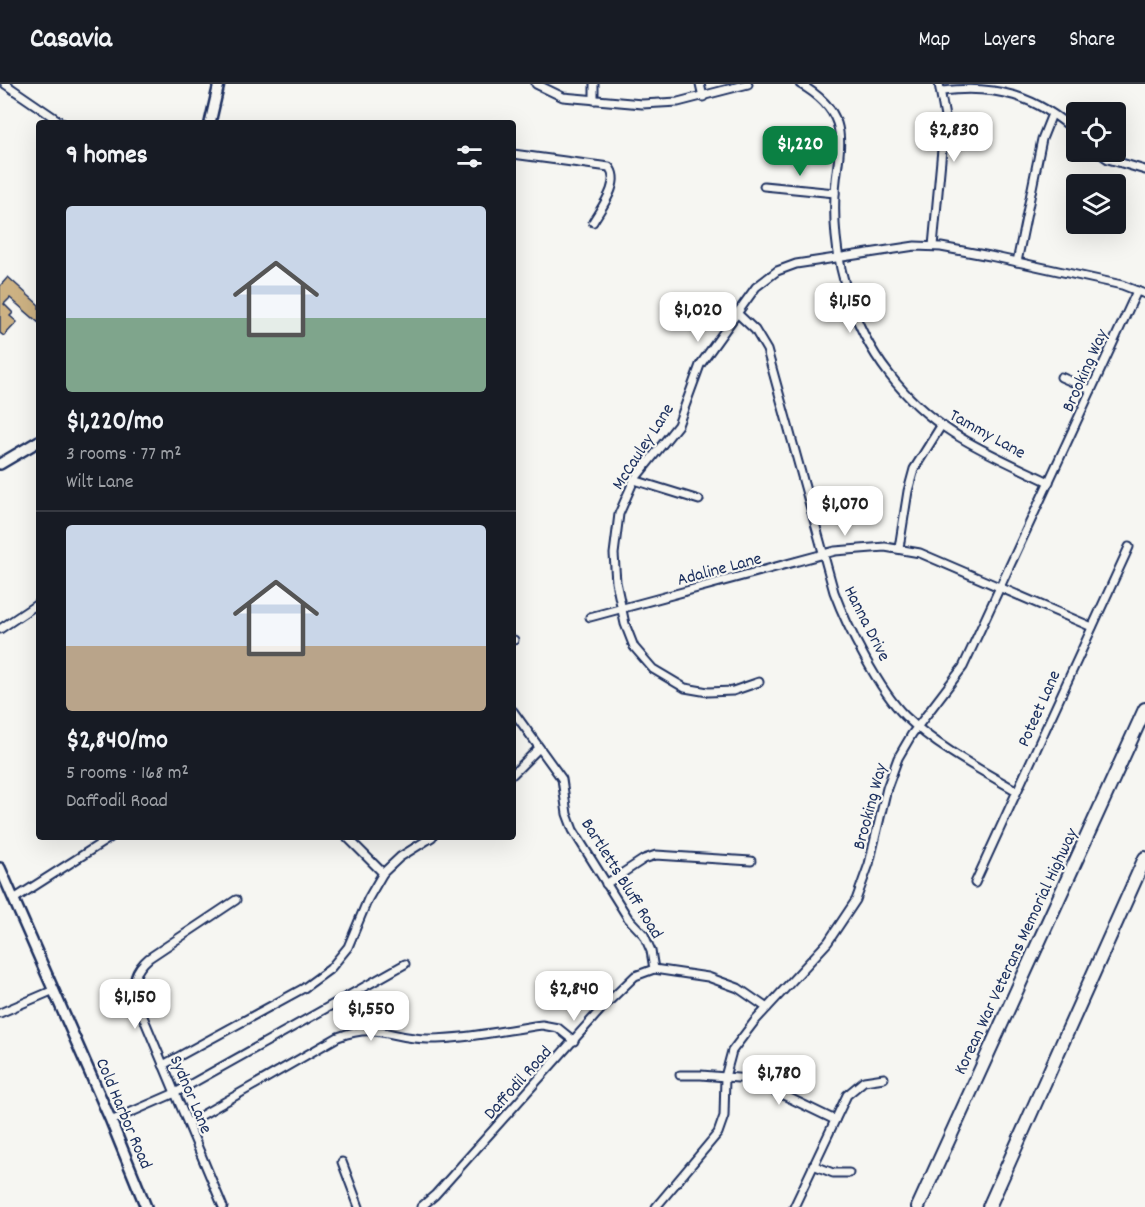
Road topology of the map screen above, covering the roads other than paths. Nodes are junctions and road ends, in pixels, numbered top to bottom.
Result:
1 (5, 84) edge
2 (219, 84) edge
3 (536, 84) edge
4 (594, 84) edge
5 (700, 84) edge
6 (748, 84) edge
7 (800, 84) edge
8 (941, 87) edge
9 (703, 96) junction
10 (594, 100) junction
11 (1052, 114) junction
12 (58, 120) edge
13 (211, 120) edge
14 (1066, 125) edge
15 (516, 154) edge
16 (1118, 162) edge
17 (1145, 170) edge
18 (764, 186) dead end
19 (835, 193) junction
20 (593, 222) dead end
21 (933, 246) junction
22 (838, 256) junction
23 (1017, 262) junction
24 (1137, 291) junction
25 (1145, 294) edge
26 (737, 313) junction
27 (1061, 377) dead end
28 (1091, 390) junction
29 (941, 426) junction
30 (36, 443) edge
31 (0, 464) edge
32 (634, 480) junction
33 (1049, 482) junction
34 (699, 500) dead end
35 (1129, 547) dead end
36 (899, 548) junction
37 (823, 555) junction
38 (1000, 587) junction
39 (36, 605) edge
40 (621, 609) junction
41 (590, 617) dead end
42 (1092, 627) junction
43 (0, 629) edge
44 (759, 682) dead end
45 (1145, 709) edge
46 (516, 715) edge
47 (918, 727) junction
48 (540, 748) junction
49 (516, 771) edge
50 (1017, 791) junction
51 (106, 840) edge
52 (350, 840) edge
53 (427, 840) edge
54 (1145, 858) edge
55 (751, 861) dead end
56 (0, 868) edge
57 (382, 873) junction
58 (975, 882) dead end
59 (606, 884) junction
60 (14, 898) junction
61 (236, 900) dead end
62 (405, 964) dead end
63 (654, 969) junction
64 (54, 990) junction
65 (767, 1008) junction
66 (0, 1013) edge
67 (574, 1041) junction
68 (163, 1065) junction
69 (680, 1076) dead end
70 (726, 1077) junction
71 (884, 1078) dead end
72 (175, 1093) junction
73 (835, 1120) junction
74 (111, 1121) junction
75 (188, 1123) junction
76 (342, 1162) dead end
77 (813, 1165) junction
78 (849, 1173) dead end
79 (146, 1207) edge
80 (223, 1207) edge
81 (359, 1207) edge
82 (421, 1207) edge
83 (656, 1207) edge
84 (794, 1207) edge
85 (918, 1207) edge
86 (989, 1207) edge

1 - 12 street
2 - 13 main road
3 - 10 street
4 - 10 street
5 - 9 street
6 - 9 street
7 - 19 street, Tammy Lane
8 - 11 street
8 - 21 street
9 - 10 street
11 - 14 street
11 - 23 street
15 - 20 street
16 - 17 street
18 - 19 street
19 - 22 street, Tammy Lane
21 - 22 street, McCauley Lane
21 - 23 street, McCauley Lane
22 - 26 street, McCauley Lane
22 - 29 street, Tammy Lane
23 - 24 street, McCauley Lane
24 - 25 street, McCauley Lane
24 - 28 street, Brooking Way
26 - 32 street, McCauley Lane
26 - 37 street, Hanna Drive
27 - 28 street
28 - 33 street, Brooking Way
29 - 33 street, Tammy Lane
29 - 36 street
30 - 31 main road
32 - 34 street
32 - 40 street, McCauley Lane
33 - 38 street, Brooking Way
35 - 42 street, Poteet Lane
36 - 37 street, Adaline Lane
36 - 38 street, Adaline Lane
37 - 40 street, Adaline Lane
37 - 47 street, Hanna Drive
38 - 42 street, Adaline Lane
38 - 47 street, Brooking Way
39 - 43 street
40 - 41 street, Adaline Lane
40 - 44 street, McCauley Lane
42 - 50 street, Poteet Lane
45 - 85 highway, Korean War Veterans Memorial Highway
46 - 48 street, Bartletts Bluff Road
47 - 50 street, Hanna Drive
47 - 65 street, Brooking Way
48 - 49 street
48 - 59 street, Bartletts Bluff Road
50 - 58 street, Poteet Lane
51 - 60 street
52 - 57 street
53 - 57 street
54 - 86 highway
55 - 59 street
56 - 60 main road, Cold Harbor Road
57 - 68 street
59 - 63 street, Bartletts Bluff Road
60 - 64 main road, Cold Harbor Road
61 - 68 street, Sydnor Lane
62 - 72 street
63 - 65 street
63 - 67 street, Daffodil Road
64 - 66 street
64 - 74 main road, Cold Harbor Road
65 - 70 street, Brooking Way
67 - 75 street
67 - 82 street, Daffodil Road
68 - 72 street, Sydnor Lane
69 - 70 street
70 - 73 street
70 - 83 street, Brooking Way
71 - 73 street
72 - 74 street
72 - 75 street, Sydnor Lane
73 - 77 street
74 - 79 main road, Cold Harbor Road
75 - 80 street, Sydnor Lane
76 - 81 street
77 - 78 street
77 - 84 street

